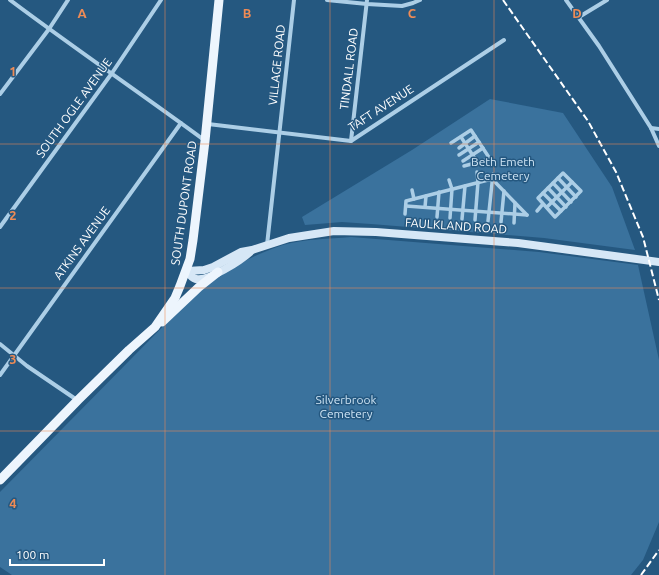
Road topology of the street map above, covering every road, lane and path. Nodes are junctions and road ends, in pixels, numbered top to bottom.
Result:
1 (10, 0) edge
2 (68, 0) edge
3 (161, 0) edge
4 (220, 0) edge
5 (294, 0) edge
6 (327, 0) edge
7 (420, 0) edge
8 (566, 0) edge
9 (607, 0) edge
10 (367, 2) edge
11 (579, 17) junction
12 (49, 29) junction
13 (504, 40) dead end
14 (112, 73) junction
15 (0, 94) edge
16 (181, 123) junction
17 (207, 124) junction
18 (651, 128) junction
19 (659, 129) edge
20 (280, 132) junction
21 (475, 136) junction
22 (461, 137) junction
23 (206, 141) junction
24 (351, 141) junction
25 (479, 142) junction
26 (451, 143) dead end
27 (465, 143) junction
28 (659, 146) edge
29 (459, 148) dead end
30 (483, 148) junction
31 (468, 149) junction
32 (459, 155) dead end
33 (472, 155) junction
34 (463, 161) dead end
35 (477, 162) junction
36 (464, 166) dead end
37 (476, 172) dead end
38 (493, 174) dead end
39 (558, 178) junction
40 (492, 179) junction
41 (449, 180) dead end
42 (478, 182) junction
43 (572, 182) junction
44 (553, 183) junction
45 (465, 186) junction
46 (567, 187) junction
47 (548, 188) junction
48 (452, 189) junction
49 (412, 190) dead end
50 (504, 191) junction
51 (439, 192) junction
52 (562, 192) junction
53 (543, 193) junction
54 (426, 196) junction
55 (557, 197) junction
56 (576, 197) junction
57 (414, 199) junction
58 (552, 202) junction
59 (570, 202) junction
60 (516, 203) junction
61 (543, 204) junction
62 (406, 206) junction
63 (425, 207) junction
64 (547, 207) junction
65 (566, 207) junction
66 (438, 208) junction
67 (450, 209) junction
68 (463, 210) junction
69 (476, 211) junction
70 (537, 211) dead end
71 (489, 212) junction
72 (561, 212) junction
73 (502, 213) junction
74 (405, 214) dead end
75 (514, 214) junction
76 (437, 217) dead end
77 (450, 218) dead end
78 (462, 219) dead end
79 (475, 220) dead end
80 (488, 221) dead end
81 (501, 222) dead end
82 (514, 223) dead end
83 (0, 227) edge
84 (267, 245) junction
85 (252, 250) junction
86 (659, 262) edge
87 (187, 271) junction
88 (218, 272) junction
89 (155, 327) junction
90 (0, 344) edge
91 (15, 355) junction
92 (0, 375) edge
93 (78, 400) junction
94 (0, 480) edge

1 - 12 street
2 - 12 street
3 - 14 street, SOUTH OGLE AVENUE
4 - 17 main road, SOUTH DUPONT ROAD
5 - 20 street, VILLAGE ROAD
6 - 10 street
7 - 10 street
8 - 11 street
9 - 11 street
10 - 24 street, TINDALL ROAD
11 - 18 street
12 - 14 street
12 - 15 street
13 - 24 street, TAFT AVENUE
14 - 16 street
14 - 83 street, SOUTH OGLE AVENUE
16 - 23 street
16 - 91 street, ATKINS AVENUE
17 - 20 street, TAFT AVENUE
17 - 23 main road, SOUTH DUPONT ROAD
18 - 19 street
18 - 28 street
20 - 24 street, TAFT AVENUE
20 - 84 street, VILLAGE ROAD
21 - 22 street
21 - 25 street
21 - 27 street
22 - 26 street
22 - 27 street
23 - 87 main road, SOUTH DUPONT ROAD
25 - 30 street
25 - 31 street
27 - 29 street
27 - 31 street
30 - 33 street
30 - 35 street
31 - 32 street
31 - 33 street
33 - 34 street
33 - 35 street
35 - 36 street
37 - 42 street
38 - 40 street
39 - 43 street
39 - 44 street
39 - 46 street
40 - 42 street
40 - 50 street
40 - 71 street
41 - 48 street
42 - 45 street
42 - 69 street
43 - 46 street
43 - 56 street
44 - 47 street
44 - 52 street
45 - 48 street
45 - 68 street
46 - 52 street
46 - 56 street
47 - 53 street
47 - 55 street
48 - 51 street
48 - 67 street
49 - 57 street
50 - 60 street
50 - 73 street
51 - 54 street
51 - 66 street
52 - 55 street
52 - 59 street
53 - 58 street
53 - 61 street
54 - 57 street
54 - 63 street
55 - 58 street
55 - 65 street
56 - 59 street
57 - 62 street
58 - 64 street
58 - 72 street
59 - 65 street
60 - 75 street
60 - 75 street
61 - 64 street
61 - 70 street
62 - 63 street
62 - 74 street
63 - 66 street
64 - 72 street
65 - 72 street
66 - 67 street
66 - 76 street
67 - 68 street
67 - 77 street
68 - 69 street
68 - 78 street
69 - 71 street
69 - 79 street
71 - 73 street
71 - 80 street
73 - 75 street
73 - 81 street
75 - 82 street
84 - 85 main road, FAULKLAND ROAD
84 - 86 main road, FAULKLAND ROAD
85 - 87 main road, FAULKLAND ROAD
85 - 88 main road, FAULKLAND ROAD
87 - 88 main road, FAULKLAND ROAD
87 - 89 main road, SOUTH DUPONT ROAD
88 - 89 main road
89 - 93 main road, SOUTH DUPONT ROAD
90 - 91 street
91 - 92 street, ATKINS AVENUE
91 - 93 street
93 - 94 main road, SOUTH DUPONT ROAD

